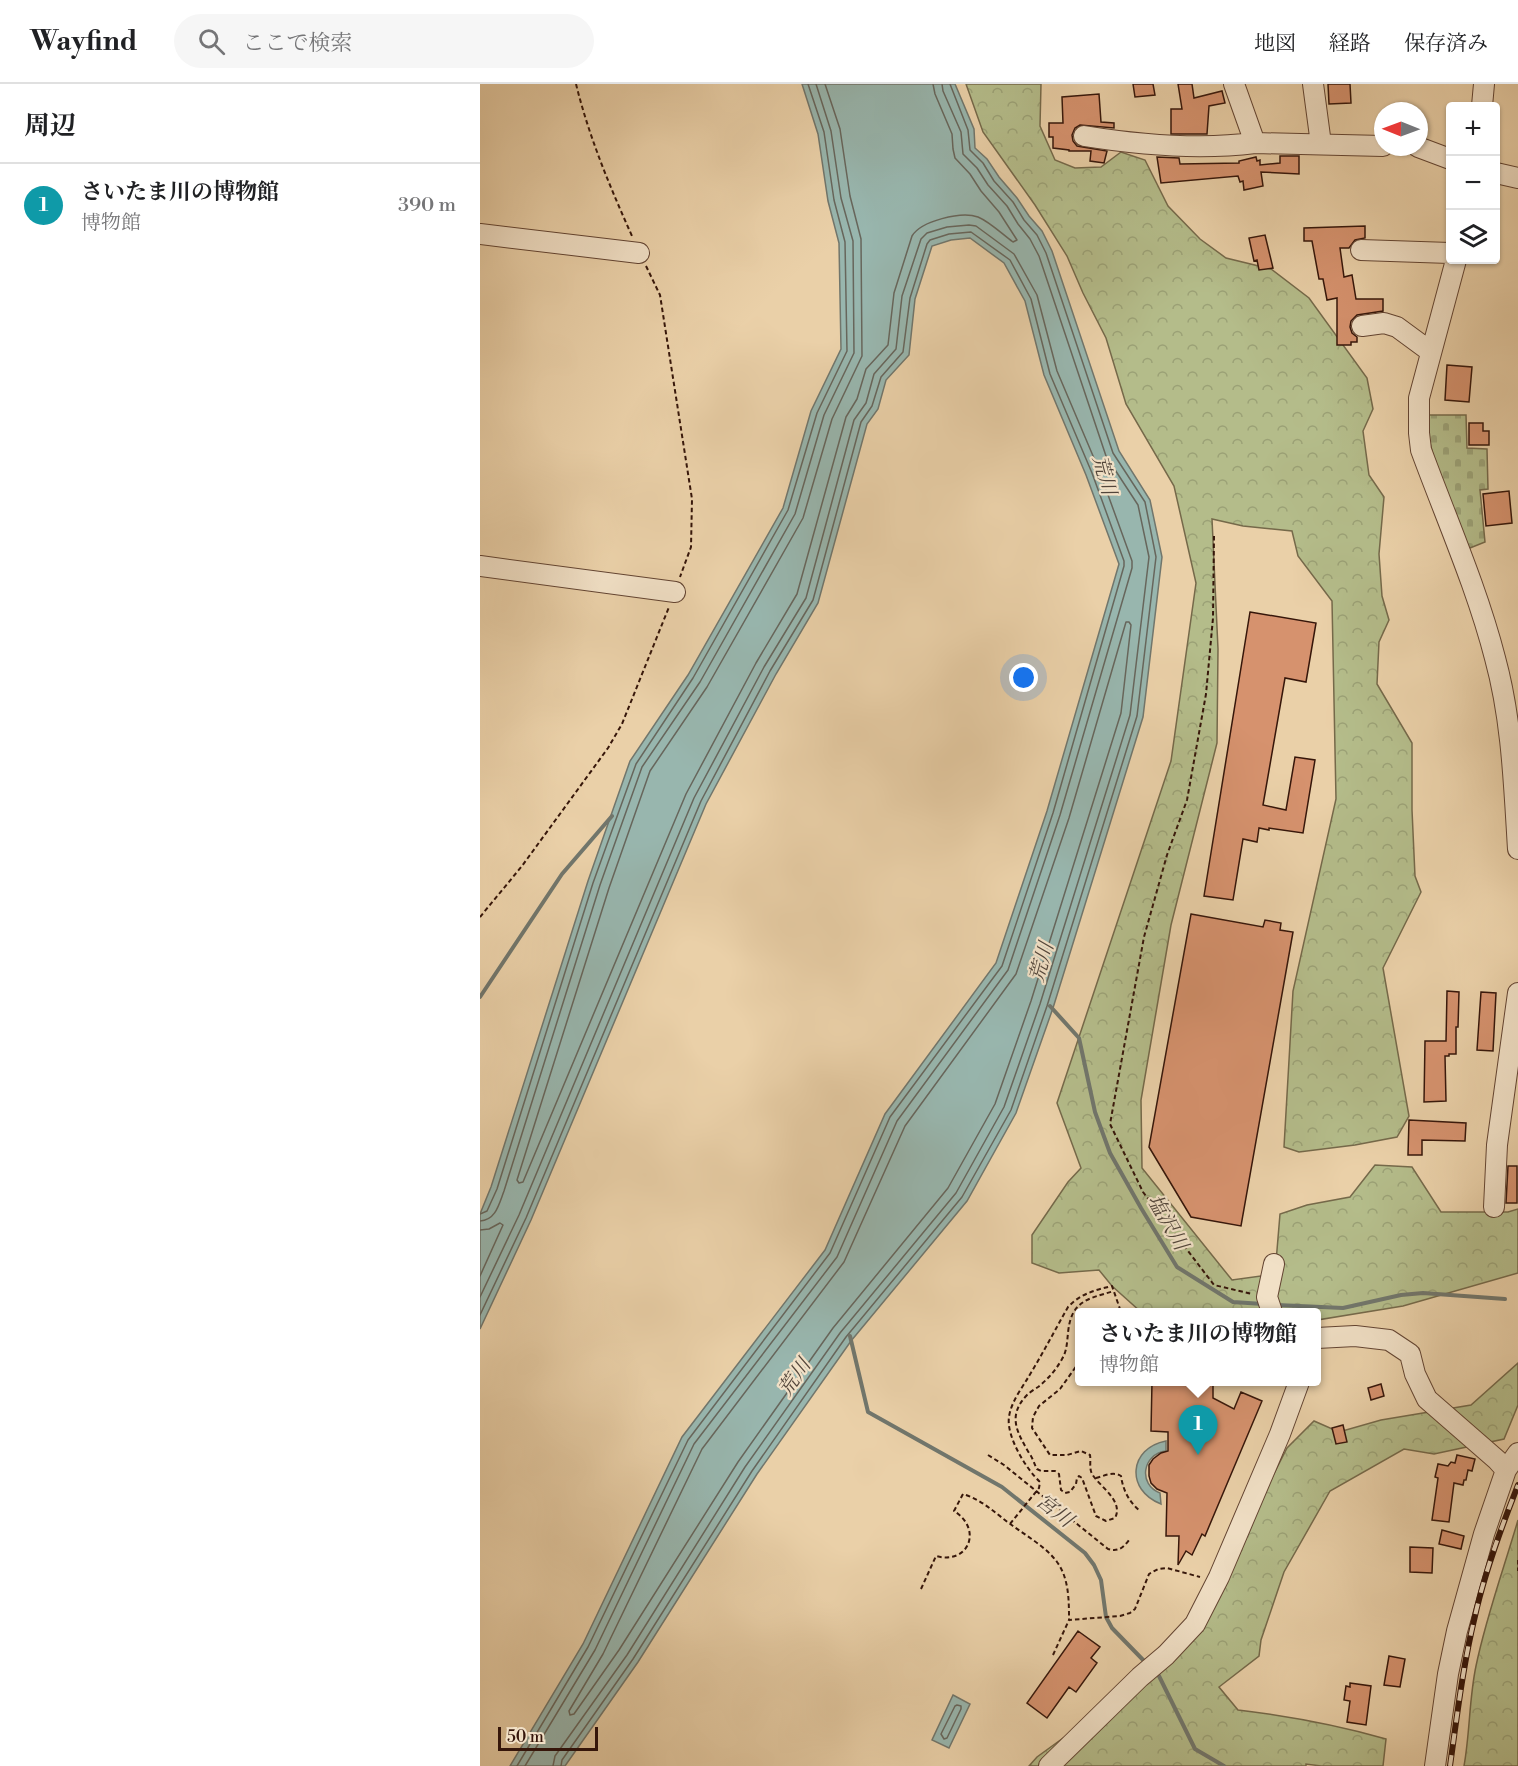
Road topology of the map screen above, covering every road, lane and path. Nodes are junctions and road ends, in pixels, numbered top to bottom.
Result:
1 (576, 84) edge
2 (1234, 84) edge
3 (1313, 84) edge
4 (1484, 84) edge
5 (1482, 102) edge
6 (1084, 136) dead end
7 (1255, 143) junction
8 (1321, 144) junction
9 (1374, 146) edge
10 (1428, 150) edge
11 (1446, 157) edge
12 (1500, 174) edge
13 (1518, 178) edge
14 (480, 234) edge
15 (1362, 250) dead end
16 (639, 253) junction
17 (1446, 253) edge
18 (1455, 264) edge
19 (1362, 326) dead end
20 (1431, 352) junction
21 (1214, 536) dead end
22 (480, 566) edge
23 (675, 592) junction
24 (1514, 725) edge
25 (1518, 849) edge
26 (480, 917) edge
27 (1518, 993) edge
28 (1514, 1047) edge
29 (1494, 1207) dead end
30 (1274, 1264) dead end
31 (1114, 1291) junction
32 (1269, 1305) edge
33 (1076, 1308) edge
34 (1120, 1308) edge
35 (1075, 1309) edge
36 (1321, 1338) edge
37 (1075, 1368) edge
38 (1298, 1386) edge
39 (1518, 1454) edge
40 (988, 1455) dead end
41 (1506, 1470) junction
42 (1096, 1478) junction
43 (1036, 1491) junction
44 (1140, 1511) dead end
45 (1010, 1524) junction
46 (1129, 1540) dead end
47 (1518, 1560) edge
48 (1518, 1571) edge
49 (1215, 1584) junction
50 (921, 1590) dead end
51 (1069, 1620) junction
52 (1053, 1655) dead end
53 (1048, 1766) edge
54 (1435, 1766) edge

1 - 16 path
2 - 7 street
3 - 8 street
4 - 5 street
6 - 7 street
7 - 8 street
8 - 9 street
10 - 11 street
12 - 13 street
14 - 16 street
15 - 17 street
16 - 23 path
18 - 20 street
19 - 20 street
20 - 24 street
21 - 32 path
22 - 23 street
23 - 26 path
24 - 25 street
27 - 28 street
28 - 29 street
30 - 32 street
31 - 33 path
31 - 34 path
31 - 43 path
35 - 42 path
36 - 41 street
37 - 42 path
38 - 49 street
39 - 41 street
40 - 43 path
41 - 54 street
42 - 44 path
43 - 45 path
43 - 46 path
45 - 50 path
45 - 51 path
47 - 48 path
49 - 51 path
49 - 53 street
51 - 52 path

